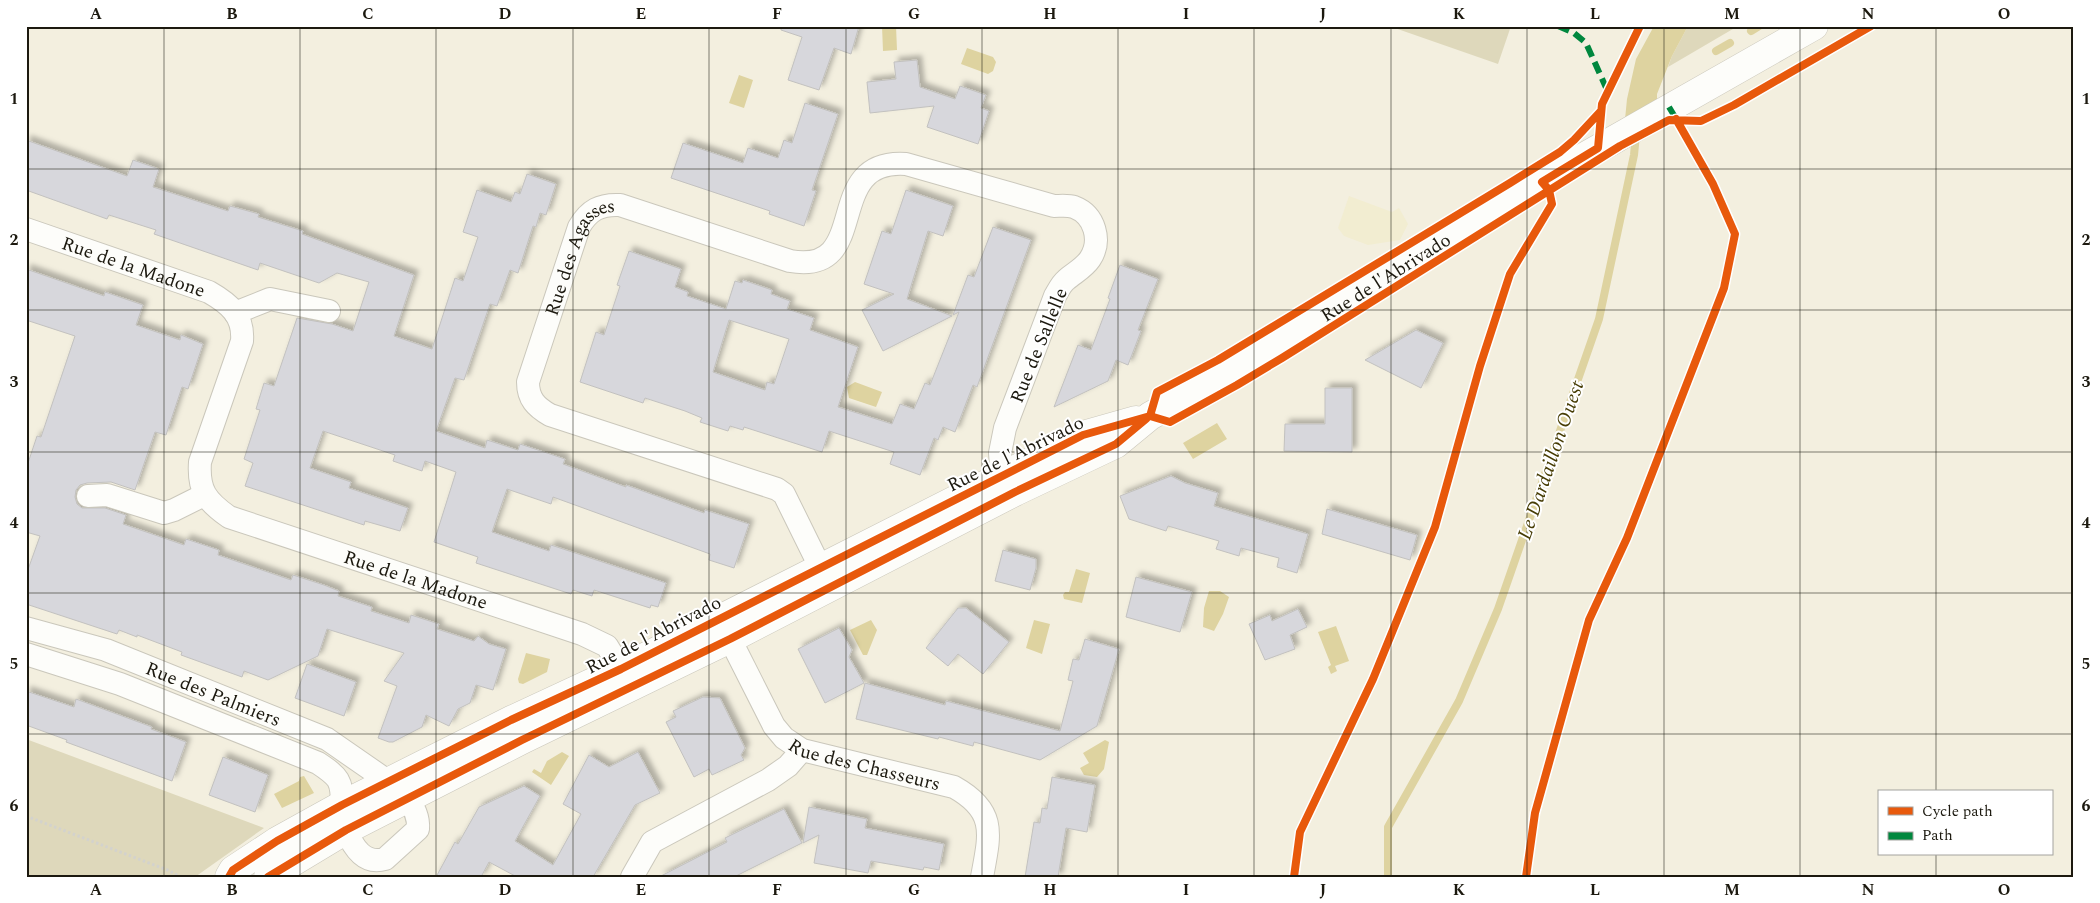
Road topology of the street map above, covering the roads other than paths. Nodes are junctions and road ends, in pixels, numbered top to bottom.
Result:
1 (1814, 26) edge
2 (986, 186) joint
3 (26, 229) edge
4 (329, 311) dead end
5 (235, 312) junction
6 (1011, 483) junction
7 (204, 495) junction
8 (88, 496) dead end
9 (825, 578) junction
10 (26, 628) edge
11 (725, 629) junction
12 (26, 654) edge
13 (626, 679) junction
14 (802, 750) junction
15 (398, 790) junction
16 (344, 818) junction
17 (229, 877) edge
18 (268, 877) edge
19 (632, 877) edge
20 (982, 877) edge

1 - 6 street, Rue de l'Abrivado
2 - 6 street, Rue de Sallelle
2 - 9 street, Rue des Agasses
3 - 5 street, Rue de la Madone
4 - 5 street
5 - 7 street
6 - 9 street, Rue de l'Abrivado
7 - 8 street
7 - 13 street, Rue de la Madone
9 - 11 street, Rue de l'Abrivado
10 - 15 street, Rue des Palmiers
11 - 13 street, Rue de l'Abrivado
11 - 14 street, Rue des Chasseurs
12 - 16 street, Rue des Palmiers
13 - 15 street, Rue de l'Abrivado
14 - 19 street
14 - 20 street, Rue des Chasseurs
15 - 16 street, Rue de l'Abrivado
15 - 16 street
16 - 17 street, Rue de l'Abrivado
16 - 18 street, Rue de l'Abrivado

